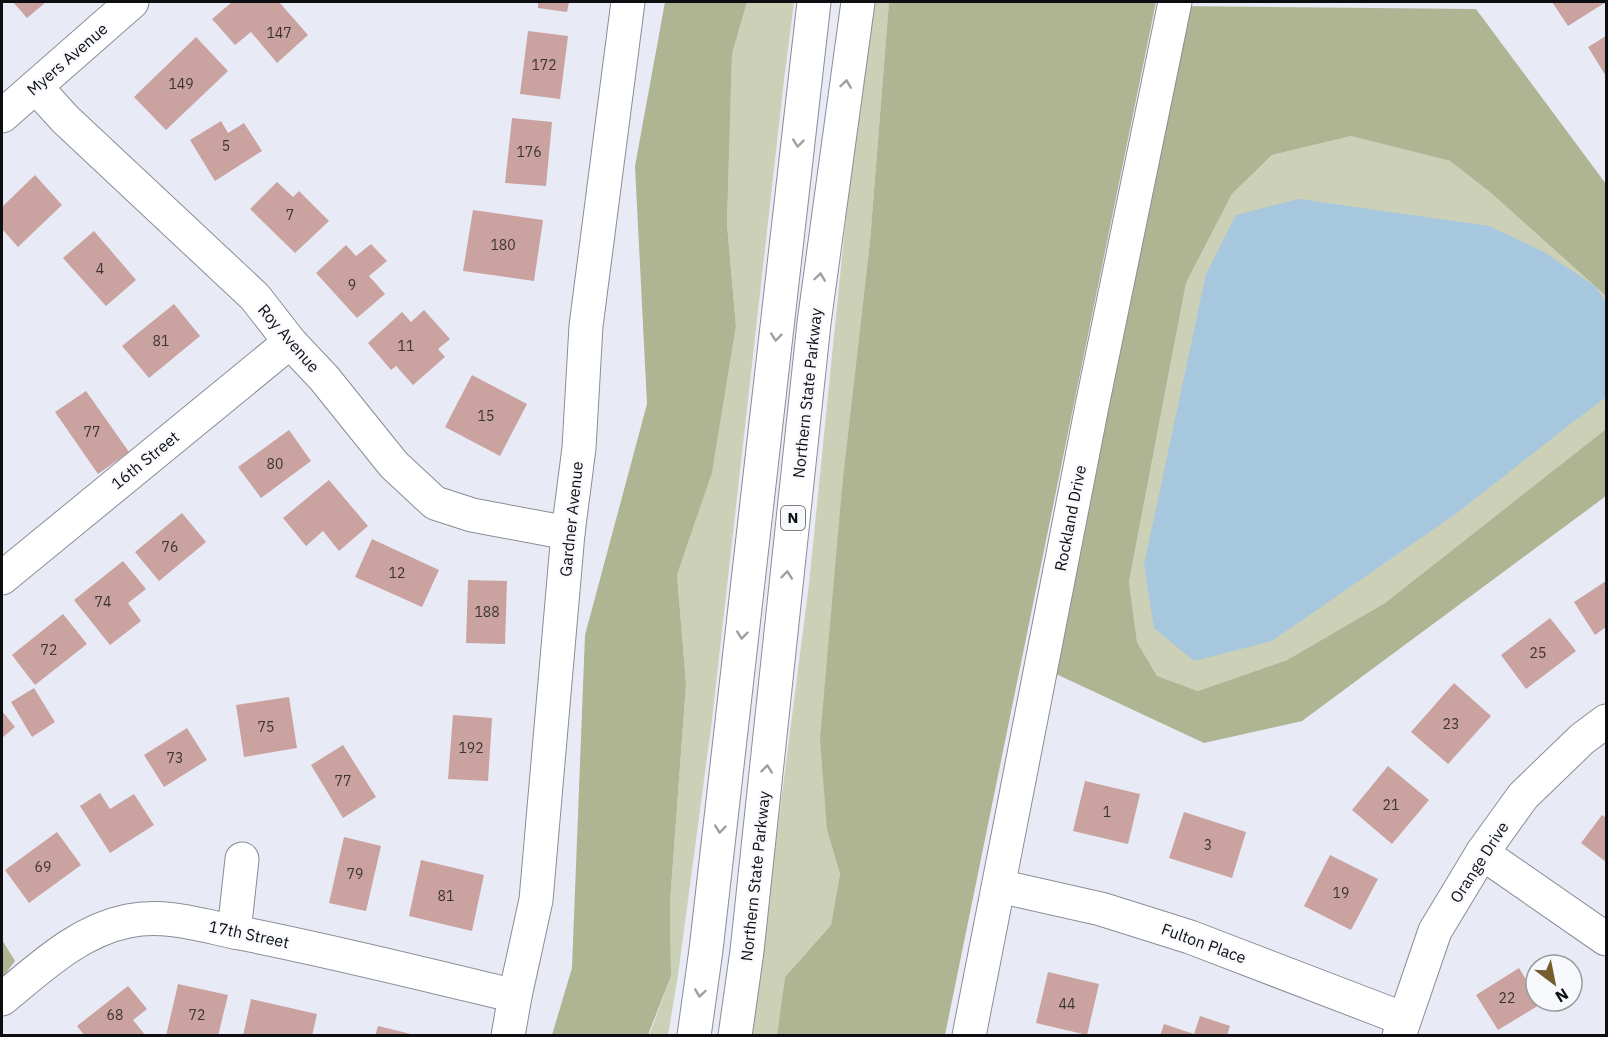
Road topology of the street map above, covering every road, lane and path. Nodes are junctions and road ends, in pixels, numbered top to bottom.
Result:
1 (132, 2) edge
2 (628, 2) edge
3 (814, 2) edge
4 (858, 2) edge
5 (1175, 2) edge
6 (36, 87) junction
7 (2, 117) edge
8 (290, 342) junction
9 (568, 533) junction
10 (2, 578) edge
11 (1606, 721) edge
12 (1482, 853) junction
13 (242, 859) dead end
14 (999, 886) junction
15 (234, 932) junction
16 (1606, 939) edge
17 (515, 996) junction
18 (2, 999) edge
19 (1401, 1027) edge
20 (508, 1035) edge
21 (694, 1035) edge
22 (735, 1035) edge
23 (969, 1035) edge

1 - 6 main road, Myers Avenue
2 - 9 main road, Gardner Avenue
3 -> 21 main road, N
22 -> 4 main road, Northern State Parkway / N
5 - 14 main road, Rockland Drive
6 - 7 main road, Myers Avenue
6 - 8 main road, Roy Avenue
8 - 9 main road, Roy Avenue
8 - 10 main road, 16th Street
9 - 17 main road, Gardner Avenue
11 - 12 main road, Orange Drive
12 - 16 main road
12 - 19 main road, Orange Drive
13 - 15 main road
14 - 19 main road, Fulton Place
14 - 23 main road, Rockland Drive
15 - 17 main road, 17th Street
15 - 18 main road, 17th Street
17 - 20 main road, Gardner Avenue

